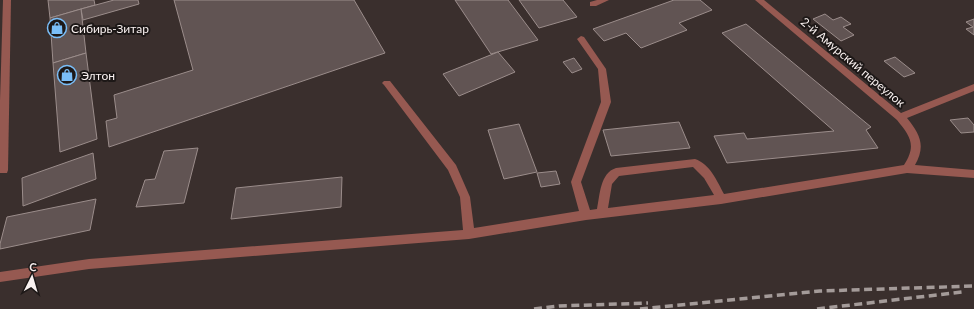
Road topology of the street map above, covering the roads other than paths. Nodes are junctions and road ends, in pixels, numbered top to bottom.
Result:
1 (7, 0) edge
2 (606, 0) edge
3 (760, 0) edge
4 (593, 4) dead end
5 (581, 39) dead end
6 (387, 83) dead end
7 (974, 86) edge
8 (900, 117) junction
9 (907, 169) junction
10 (3, 170) dead end
11 (974, 174) edge
12 (721, 199) junction
13 (602, 213) junction
14 (586, 215) junction
15 (470, 234) junction
16 (0, 278) edge

1 - 10 street
2 - 4 street
3 - 8 street, 2-й Амурский переулок
5 - 14 street
6 - 15 street
7 - 8 street
8 - 9 street, 2-й Амурский переулок
9 - 11 street
9 - 12 street
12 - 13 street
12 - 13 street
13 - 14 street
14 - 15 street
15 - 16 street

